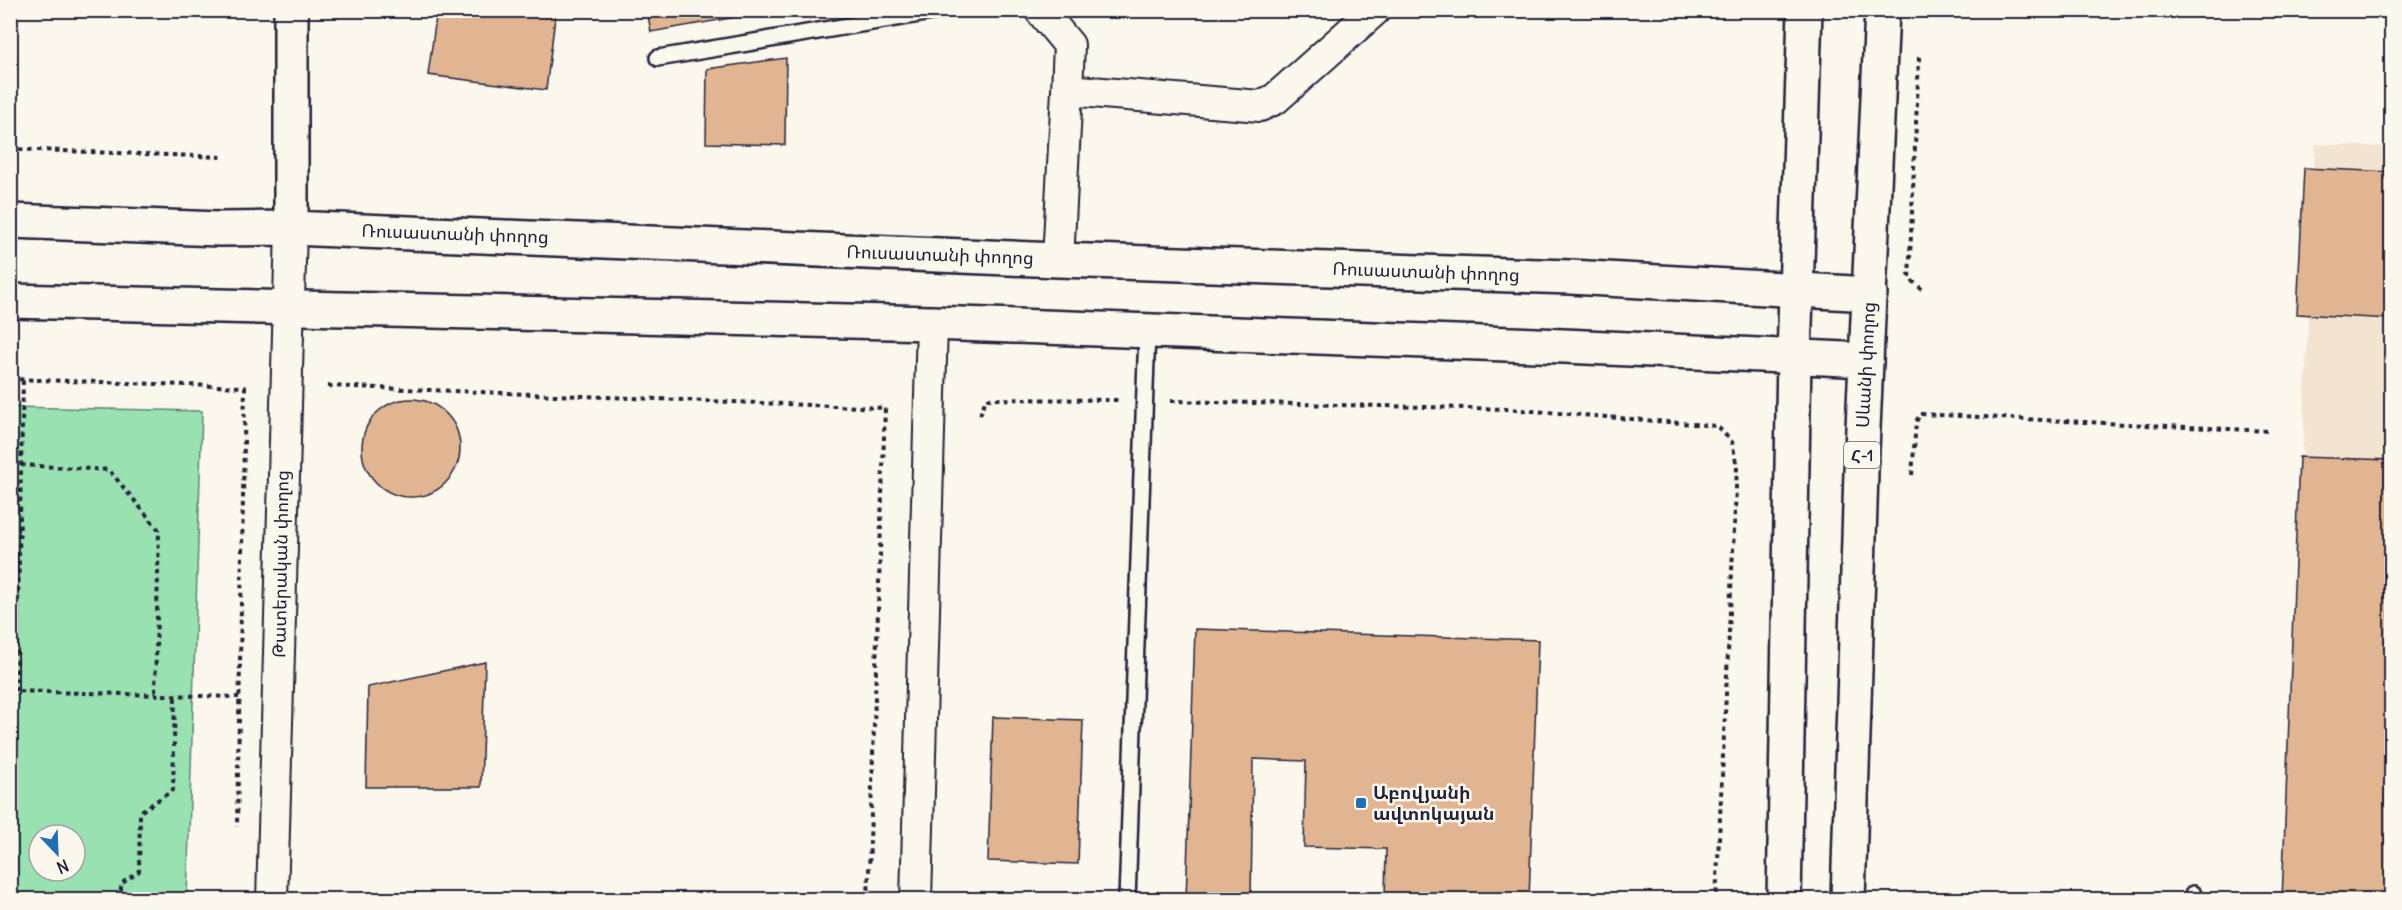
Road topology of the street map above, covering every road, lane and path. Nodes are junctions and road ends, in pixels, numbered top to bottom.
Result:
1 (291, 10) edge
2 (944, 10) edge
3 (1040, 10) edge
4 (1376, 10) edge
5 (1805, 10) edge
6 (1882, 10) edge
7 (1919, 57) dead end
8 (658, 58) dead end
9 (1067, 90) junction
10 (10, 148) edge
11 (223, 157) dead end
12 (10, 221) edge
13 (291, 228) junction
14 (1058, 260) junction
15 (1798, 290) junction
16 (1924, 291) dead end
17 (1870, 294) junction
18 (10, 301) edge
19 (289, 307) junction
20 (932, 323) junction
21 (1147, 331) junction
22 (1794, 357) junction
23 (1866, 360) junction
24 (10, 379) edge
25 (23, 380) junction
26 (328, 386) dead end
27 (1143, 400) junction
28 (980, 415) dead end
29 (2270, 431) dead end
30 (21, 465) junction
31 (1912, 475) dead end
32 (10, 691) edge
33 (16, 692) junction
34 (155, 695) junction
35 (175, 695) junction
36 (239, 697) junction
37 (237, 828) dead end
38 (121, 900) edge
39 (272, 900) edge
40 (868, 900) edge
41 (916, 900) edge
42 (1127, 900) edge
43 (1716, 900) edge
44 (1784, 900) edge
45 (1848, 900) edge

1 - 13 main road
2 - 8 lane
3 - 9 street
4 - 9 street
5 - 15 main road
6 - 17 main road, Սևանի փողոց / Հ-1
7 - 16 path
9 - 14 street
10 - 11 path
12 - 13 main road, Ռուսաստանի փողոց
13 - 14 main road, Ռուսաստանի փողոց
13 - 19 street, Թատերական փողոց
14 - 15 main road, Ռուսաստանի փողոց
15 - 17 main road, Ռուսաստանի փողոց
15 - 22 main road
17 - 23 main road, Սևանի փողոց / Հ-1
18 - 19 main road
19 - 20 main road
19 - 39 street, Թատերական փողոց
20 - 21 main road
20 - 41 street
21 - 22 main road
21 - 27 lane
22 - 23 main road
22 - 44 main road
23 - 45 main road, Սևանի փողոց / Հ-1
24 - 25 path
25 - 30 path
25 - 36 path
26 - 40 path
27 - 28 path
27 - 42 lane
27 - 43 path
29 - 31 path
30 - 33 path
30 - 34 path
32 - 33 path
33 - 34 path
34 - 35 path
35 - 36 path
35 - 38 path
36 - 37 path

